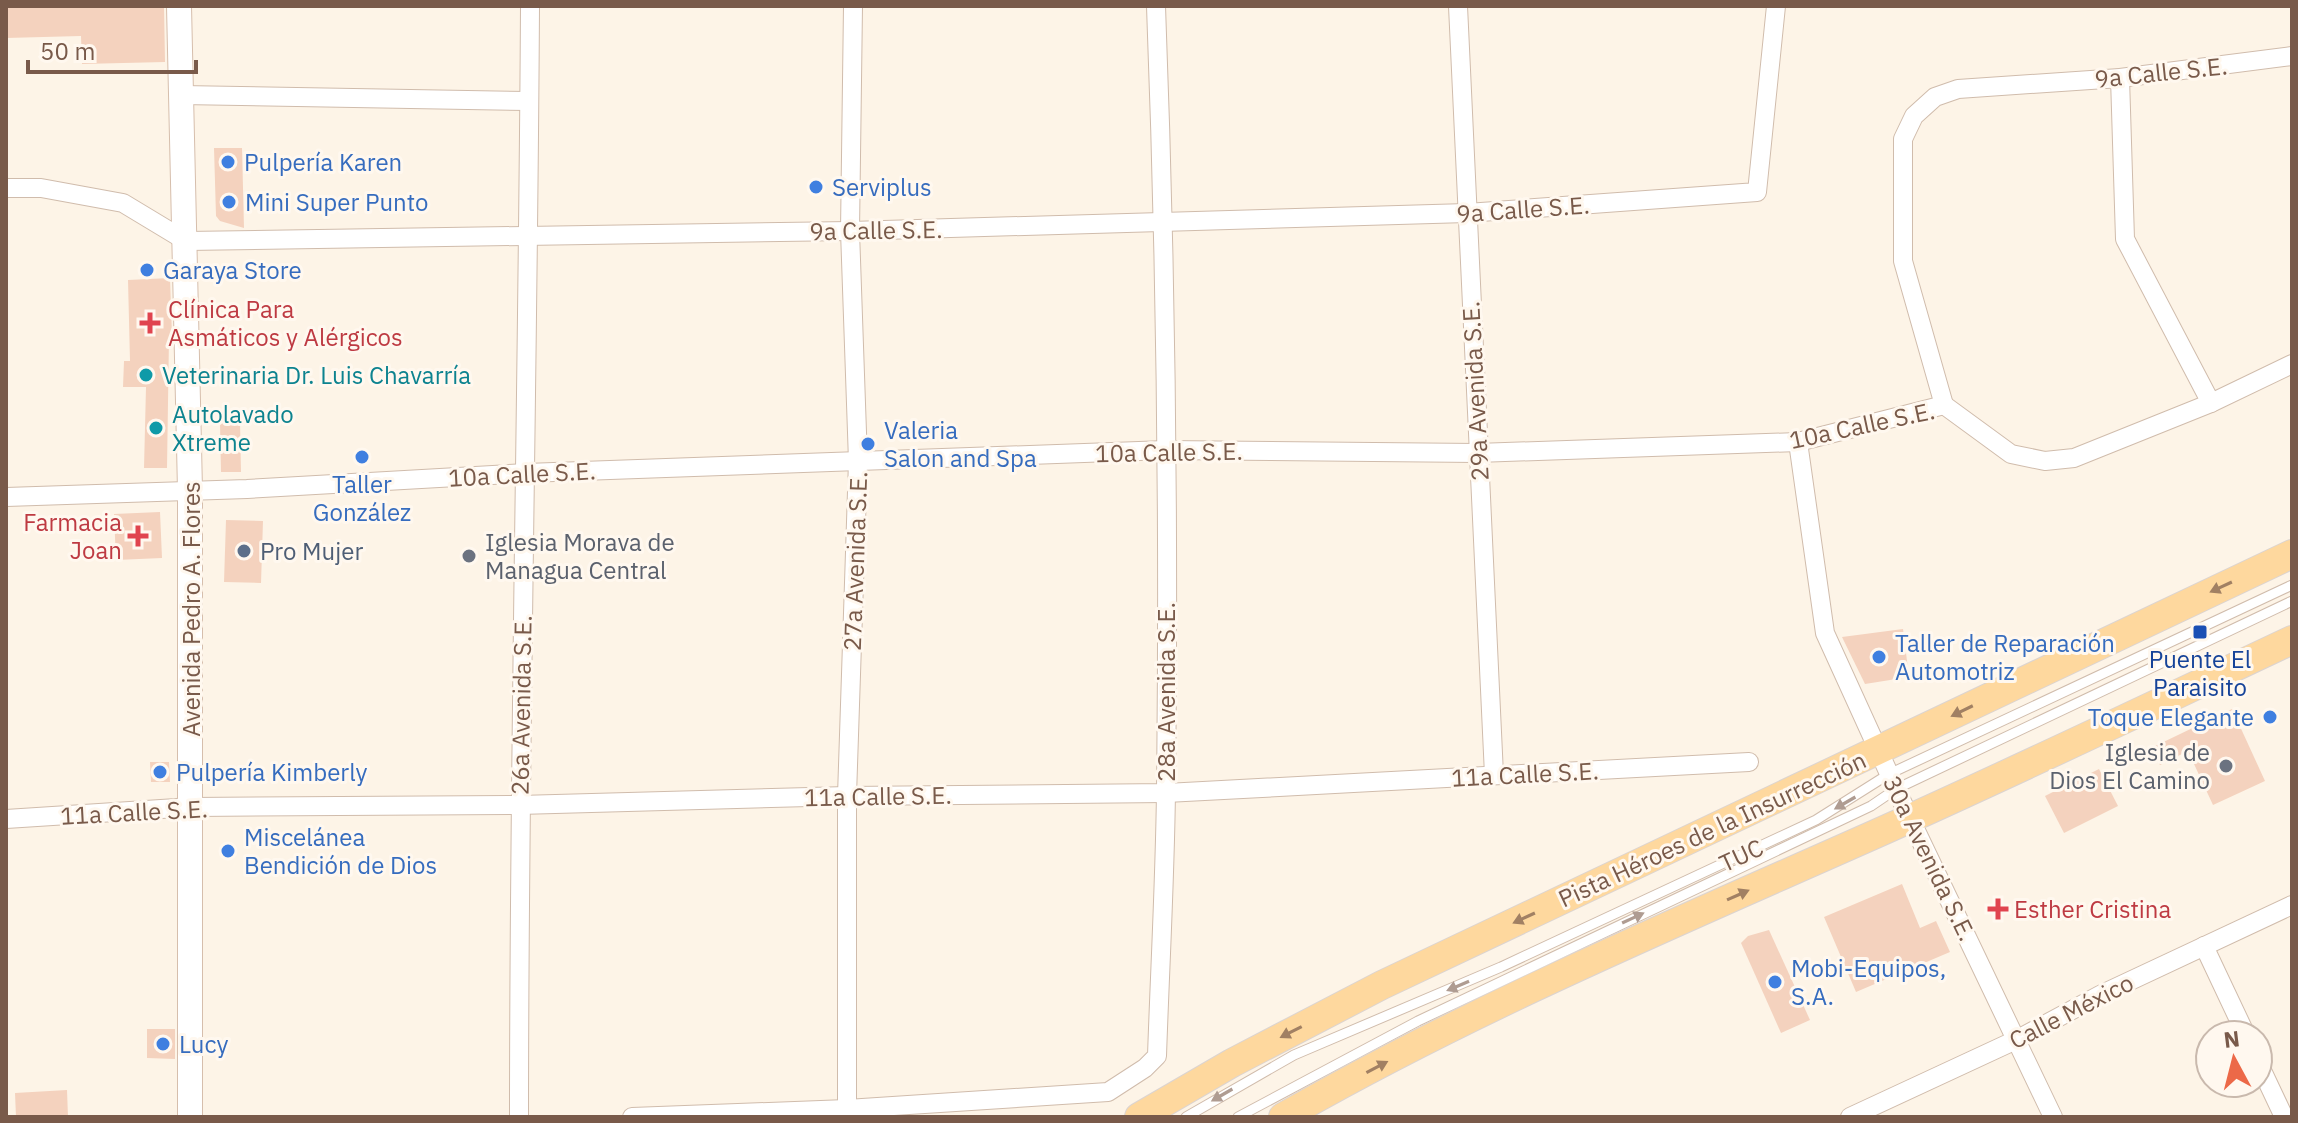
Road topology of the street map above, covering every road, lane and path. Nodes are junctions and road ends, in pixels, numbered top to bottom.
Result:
1 (179, 6) edge
2 (530, 6) edge
3 (853, 6) edge
4 (1156, 6) edge
5 (1458, 6) edge
6 (1776, 6) edge
7 (2292, 56) edge
8 (2120, 78) junction
9 (181, 95) junction
10 (529, 101) junction
11 (6, 188) edge
12 (1467, 213) junction
13 (1164, 222) junction
14 (850, 231) junction
15 (529, 236) junction
16 (186, 241) junction
17 (2292, 364) edge
18 (2211, 403) junction
19 (1944, 405) junction
20 (1798, 442) junction
21 (1166, 450) junction
22 (1477, 453) junction
23 (858, 461) junction
24 (526, 473) junction
25 (190, 490) junction
26 (6, 497) edge
27 (2292, 554) edge
28 (2292, 585) edge
29 (2292, 601) edge
30 (2292, 640) edge
31 (1749, 762) dead end
32 (1888, 771) junction
33 (1494, 775) junction
34 (1166, 793) junction
35 (847, 796) junction
36 (519, 805) junction
37 (192, 807) junction
38 (1910, 818) junction
39 (6, 819) edge
40 (2292, 905) edge
41 (2204, 946) junction
42 (2238, 1019) edge
43 (2018, 1039) junction
44 (2274, 1096) edge
45 (847, 1113) edge
46 (190, 1117) edge
47 (519, 1117) edge
48 (632, 1117) edge
49 (1139, 1117) edge
50 (1186, 1117) edge
51 (1238, 1117) edge
52 (1283, 1117) edge
53 (1850, 1117) edge
54 (2053, 1117) edge
55 (2284, 1117) edge

1 - 9 street, Avenida Pedro A. Flores
2 - 10 street, 26a Avenida S.E.
3 - 14 street, 27a Avenida S.E.
4 - 13 street, 28a Avenida S.E.
5 - 12 street, 29a Avenida S.E.
6 - 12 street, 9a Calle S.E.
7 - 8 street, 9a Calle S.E.
8 - 18 street
8 - 19 street, 9a Calle S.E.
9 - 10 street
9 - 16 street, Avenida Pedro A. Flores
10 - 15 street, 26a Avenida S.E.
11 - 16 street
12 - 13 street, 9a Calle S.E.
12 - 22 street, 29a Avenida S.E.
13 - 14 street, 9a Calle S.E.
13 - 21 street, 28a Avenida S.E.
14 - 15 street, 9a Calle S.E.
14 - 23 street, 27a Avenida S.E.
15 - 16 street, 9a Calle S.E.
15 - 24 street, 26a Avenida S.E.
16 - 25 street, Avenida Pedro A. Flores
17 - 18 street, 10a Calle S.E.
18 - 19 street, 10a Calle S.E.
19 - 20 street, 10a Calle S.E.
20 - 22 street, 10a Calle S.E.
20 - 32 street, 30a Avenida S.E.
21 - 22 street, 10a Calle S.E.
21 - 23 street, 10a Calle S.E.
21 - 34 street, 28a Avenida S.E.
22 - 33 street, 29a Avenida S.E.
23 - 24 street, 10a Calle S.E.
23 - 35 street, 27a Avenida S.E.
24 - 25 street, 10a Calle S.E.
24 - 36 street, 26a Avenida S.E.
25 - 26 street, 10a Calle S.E.
25 - 37 street, Avenida Pedro A. Flores
27 -> 32 main road, Pista Héroes de la Insurrección
28 - 32 lane, TUC
29 - 32 lane, TUC
30 - 38 main road
31 - 33 street, 11a Calle S.E.
32 - 38 street, 30a Avenida S.E.
32 -> 49 main road, Pista Héroes de la Insurrección
32 -> 50 lane, TUC
51 -> 32 lane, TUC
33 - 34 street, 11a Calle S.E.
34 - 35 street, 11a Calle S.E.
34 - 45 street, 28a Avenida S.E.
35 - 36 street, 11a Calle S.E.
35 - 45 street, 27a Avenida S.E.
36 - 37 street, 11a Calle S.E.
36 - 47 street, 26a Avenida S.E.
37 - 39 street, 11a Calle S.E.
37 - 46 street, Avenida Pedro A. Flores
38 - 43 street, 30a Avenida S.E.
52 -> 38 main road
40 - 41 street, Calle México
41 - 42 street
41 - 43 street, Calle México
43 - 53 street, Calle México
43 - 54 street, 30a Avenida S.E.
44 - 55 street
45 - 48 street, 28a Avenida S.E.

